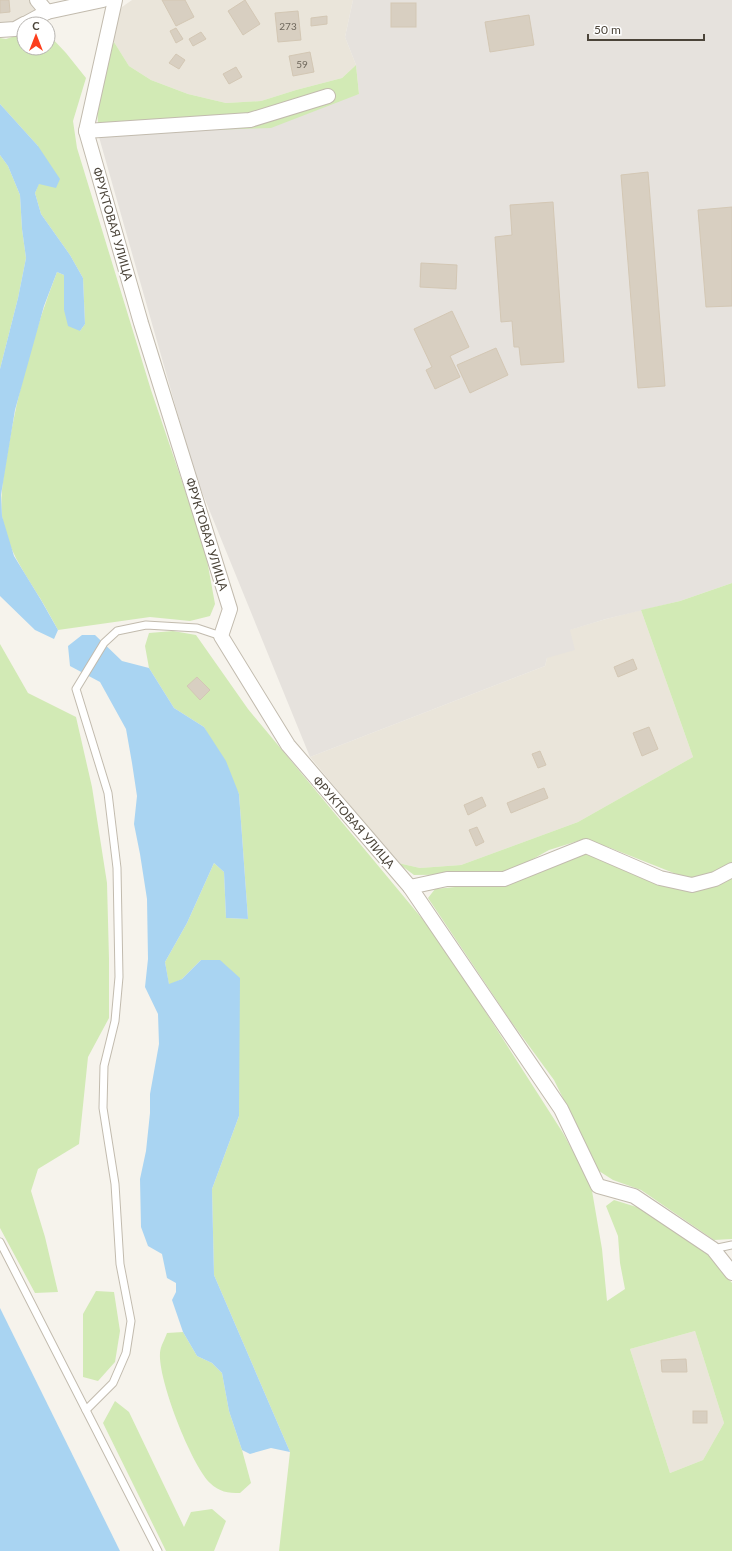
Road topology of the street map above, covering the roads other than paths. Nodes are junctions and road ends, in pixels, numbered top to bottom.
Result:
1 (37, 0) edge
2 (103, 0) edge
3 (115, 0) edge
4 (47, 12) junction
5 (39, 16) edge
6 (16, 28) edge
7 (0, 30) edge
8 (328, 96) dead end
9 (86, 131) junction
10 (222, 636) junction
11 (732, 870) edge
12 (410, 887) junction
13 (0, 1242) edge
14 (732, 1245) edge
15 (713, 1249) junction
16 (732, 1273) edge
17 (86, 1410) junction
18 (158, 1551) edge

1 - 4 street
2 - 4 street
3 - 9 street, ФРУКТОВАЯ УЛИЦА
4 - 5 street
6 - 7 street
8 - 9 street
9 - 10 street, ФРУКТОВАЯ УЛИЦА
10 - 12 street, ФРУКТОВАЯ УЛИЦА
10 - 17 lane
11 - 12 street
12 - 15 street, ФРУКТОВАЯ УЛИЦА
13 - 17 lane
14 - 15 lane
15 - 16 street, ФРУКТОВАЯ УЛИЦА
17 - 18 lane

